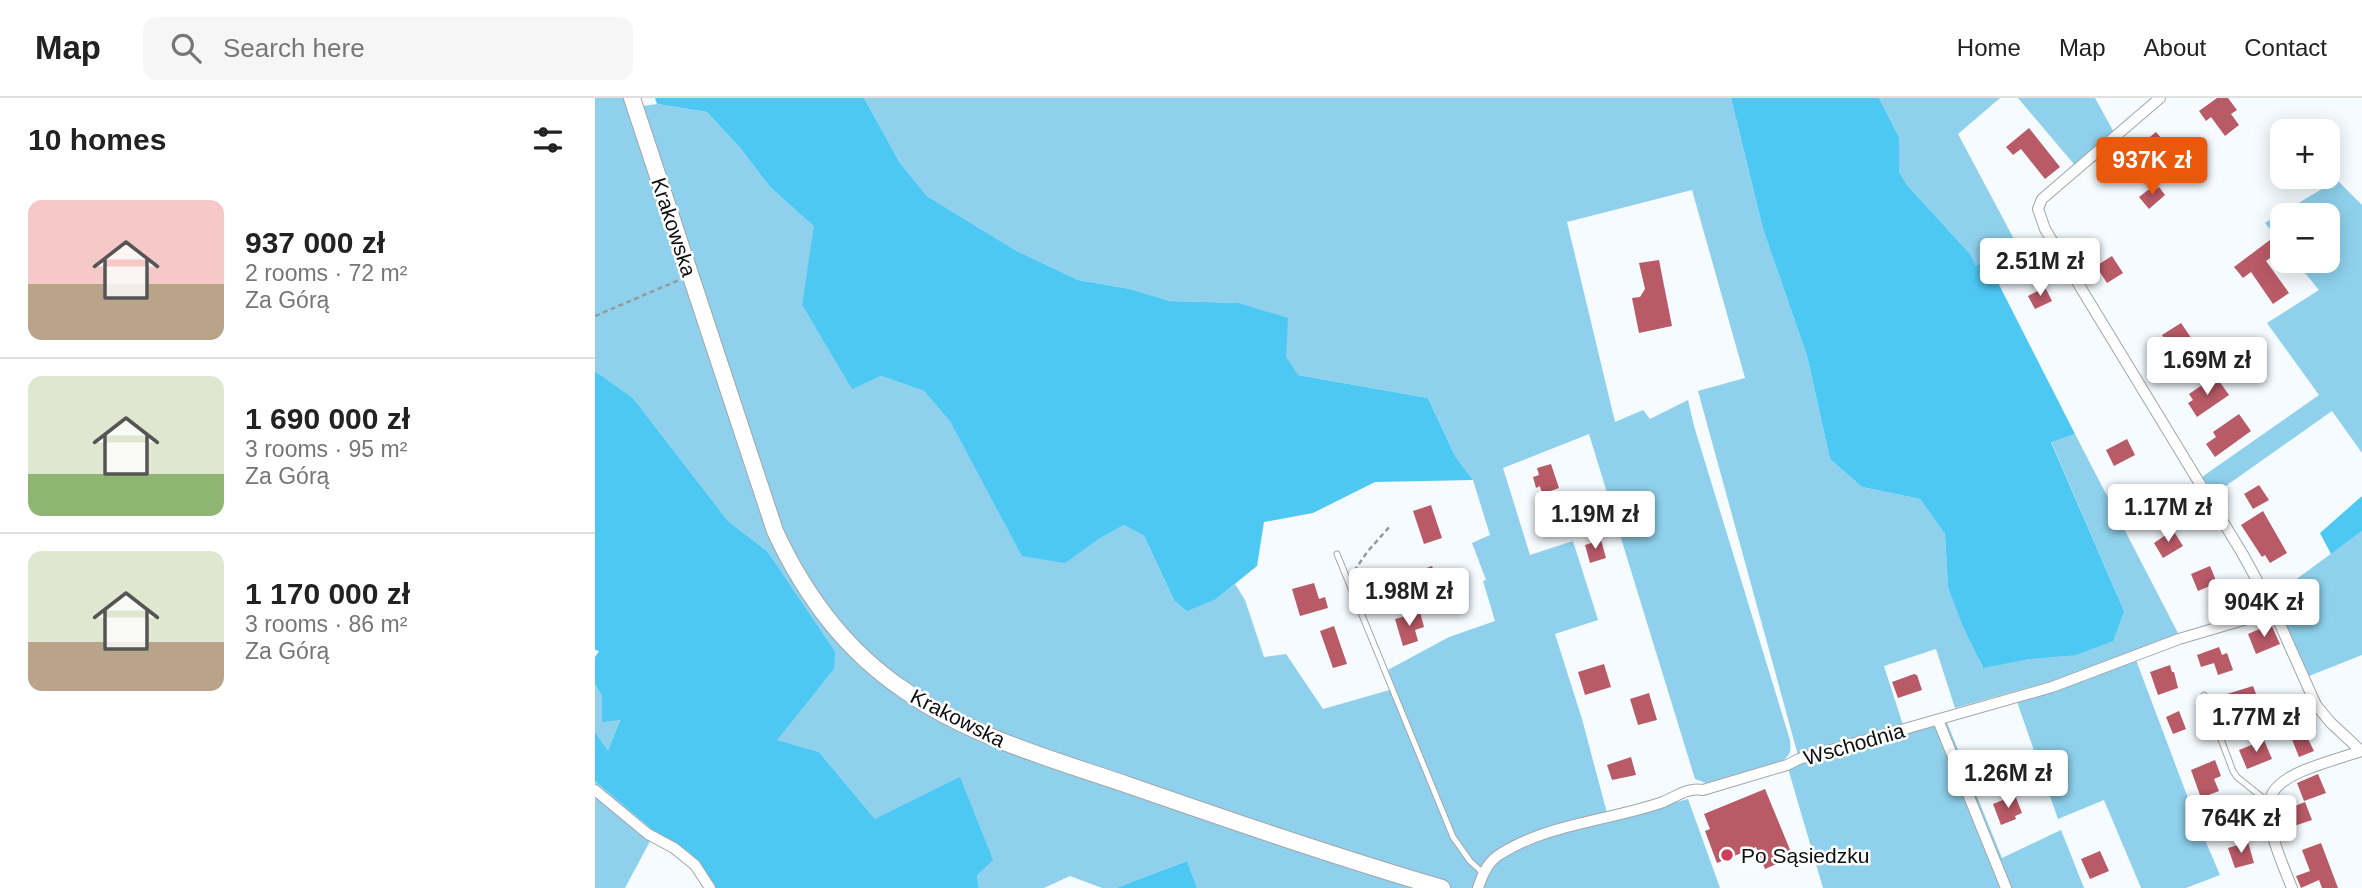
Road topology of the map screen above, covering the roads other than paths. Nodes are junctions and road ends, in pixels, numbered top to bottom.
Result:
1 (632, 98) edge
2 (2160, 98) edge
3 (1337, 554) dead end
4 (2274, 611) junction
5 (2204, 695) dead end
6 (1938, 720) junction
7 (2362, 751) edge
8 (595, 790) edge
9 (2267, 802) junction
10 (1483, 873) junction
11 (710, 888) edge
12 (1442, 888) edge
13 (1478, 888) edge
14 (2006, 888) edge
15 (2292, 888) edge

1 - 12 main road, Krakowska
2 - 4 street
3 - 10 lane
4 - 6 street, Wschodnia
4 - 7 street
5 - 9 lane
6 - 10 street, Wschodnia
6 - 14 street
7 - 9 street
8 - 11 street
9 - 15 street
10 - 13 street, Wschodnia

